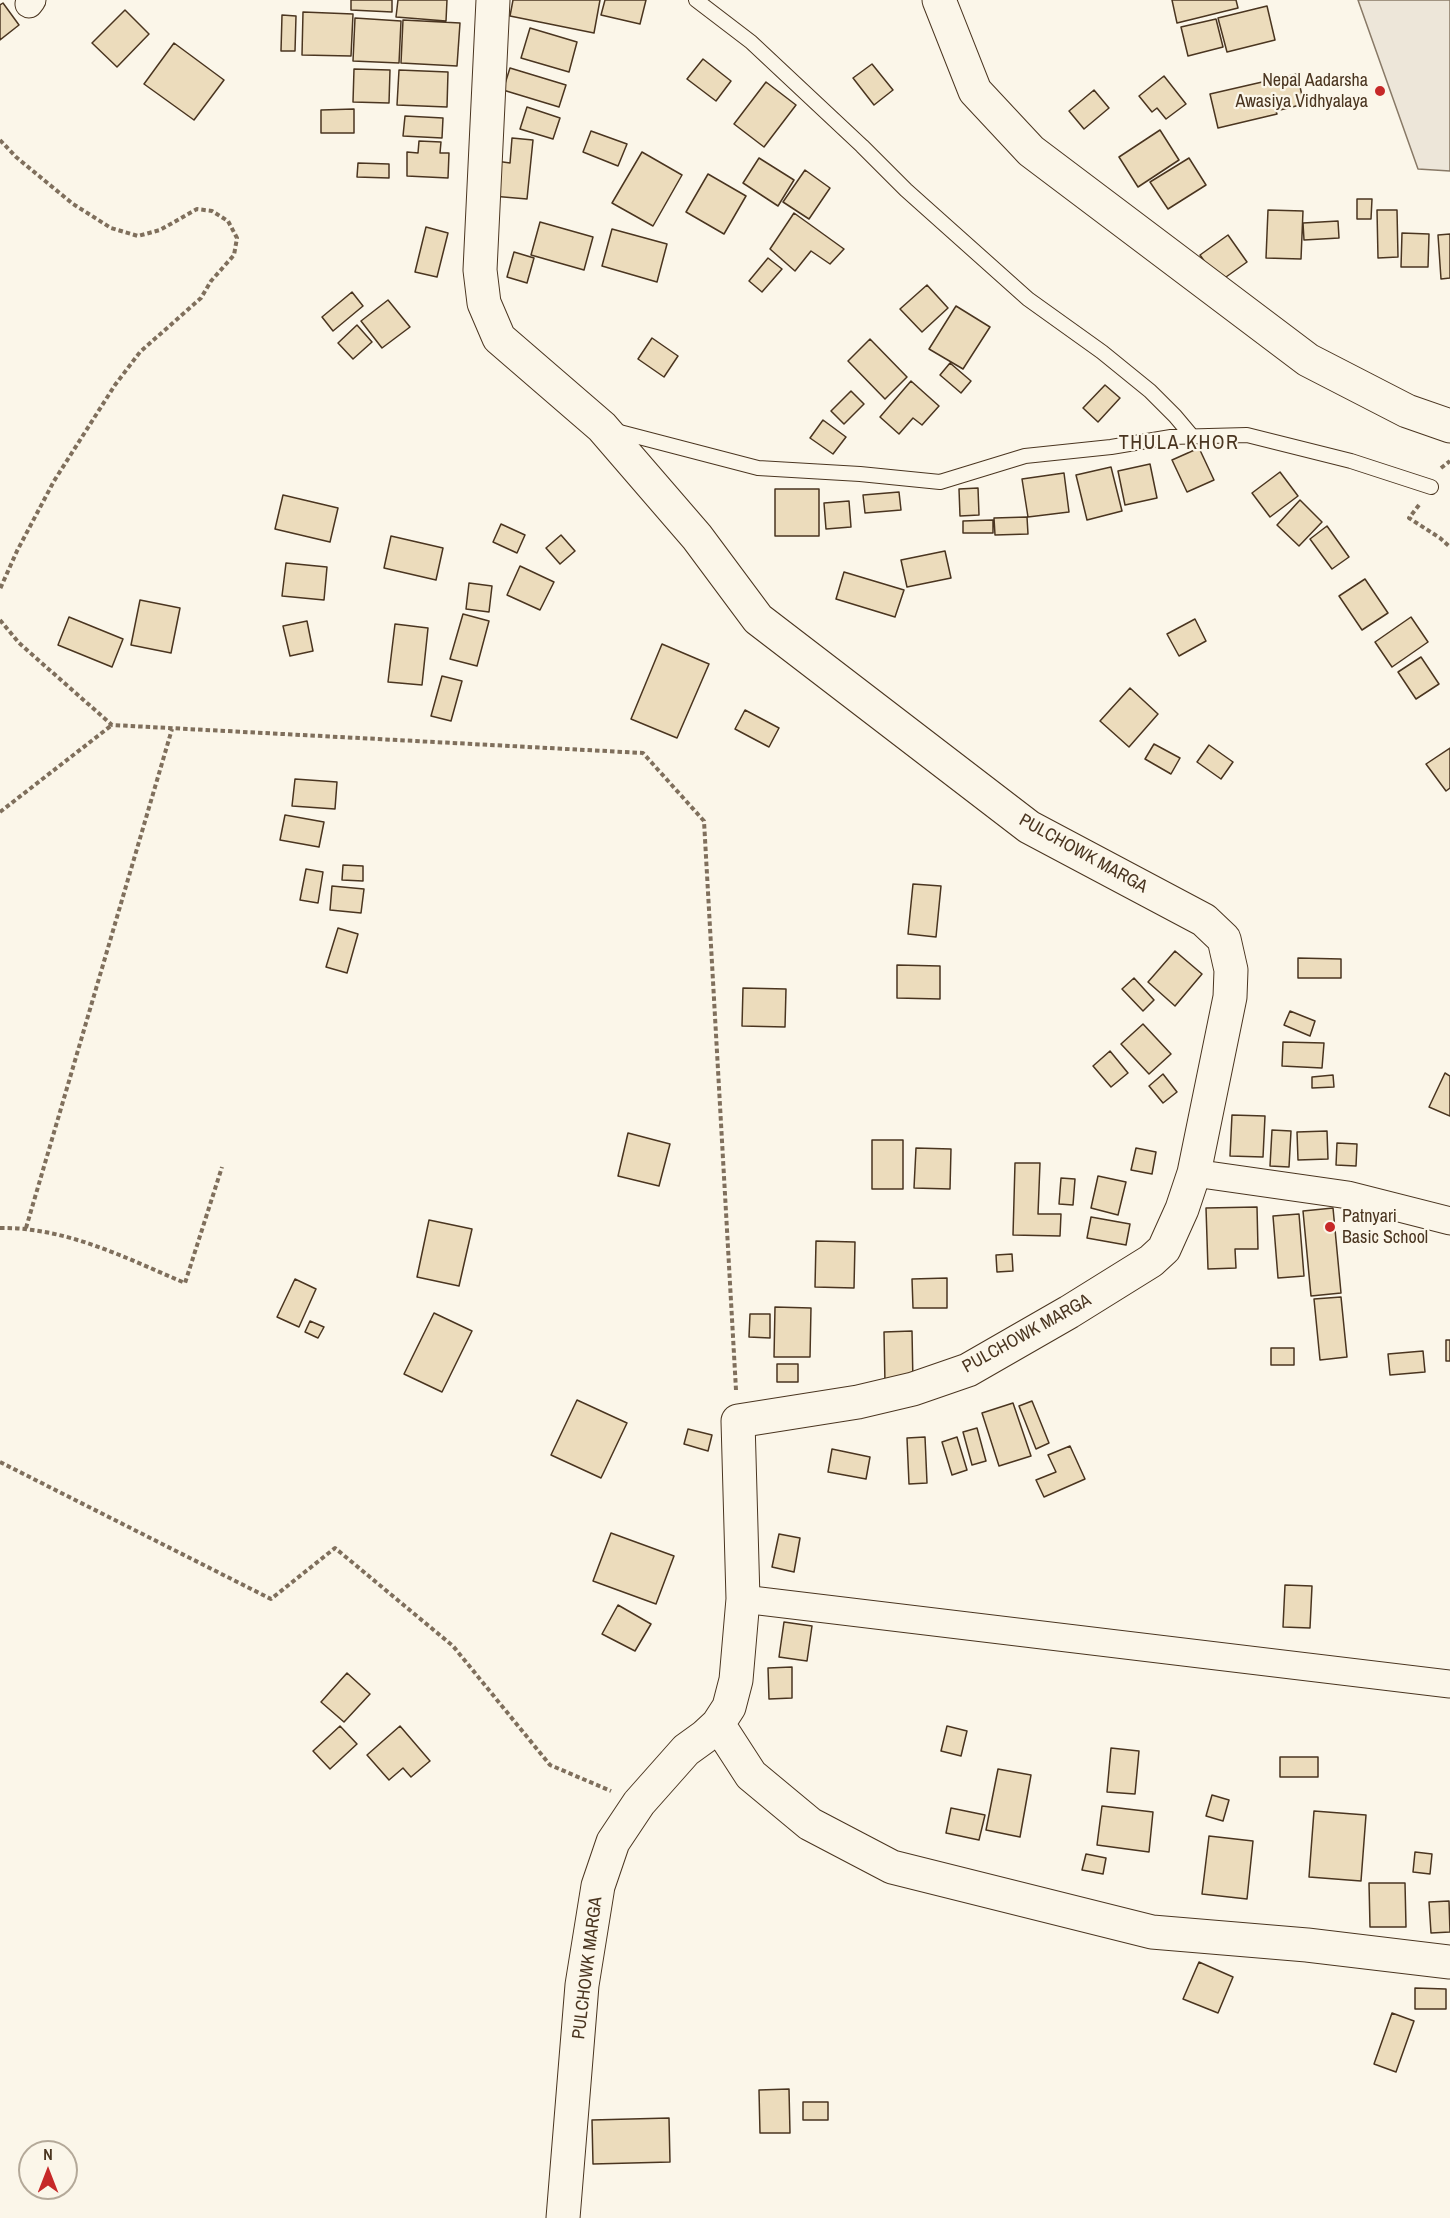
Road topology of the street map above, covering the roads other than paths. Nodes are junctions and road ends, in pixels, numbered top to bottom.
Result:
1 (493, 0) edge
2 (696, 0) edge
3 (939, 0) edge
4 (1450, 426) edge
5 (602, 427) junction
6 (1191, 435) junction
7 (1431, 487) dead end
8 (1194, 1173) junction
9 (1450, 1221) edge
10 (743, 1599) junction
11 (1450, 1684) edge
12 (718, 1724) junction
13 (1450, 1962) edge
14 (564, 2218) edge

1 - 5 main road, PULCHOWK MARGA
2 - 6 lane
3 - 4 main road
5 - 6 lane
5 - 8 main road, PULCHOWK MARGA
6 - 7 lane
8 - 9 street
8 - 10 main road, PULCHOWK MARGA
10 - 11 street
10 - 12 main road, PULCHOWK MARGA
12 - 13 main road
12 - 14 main road, PULCHOWK MARGA

